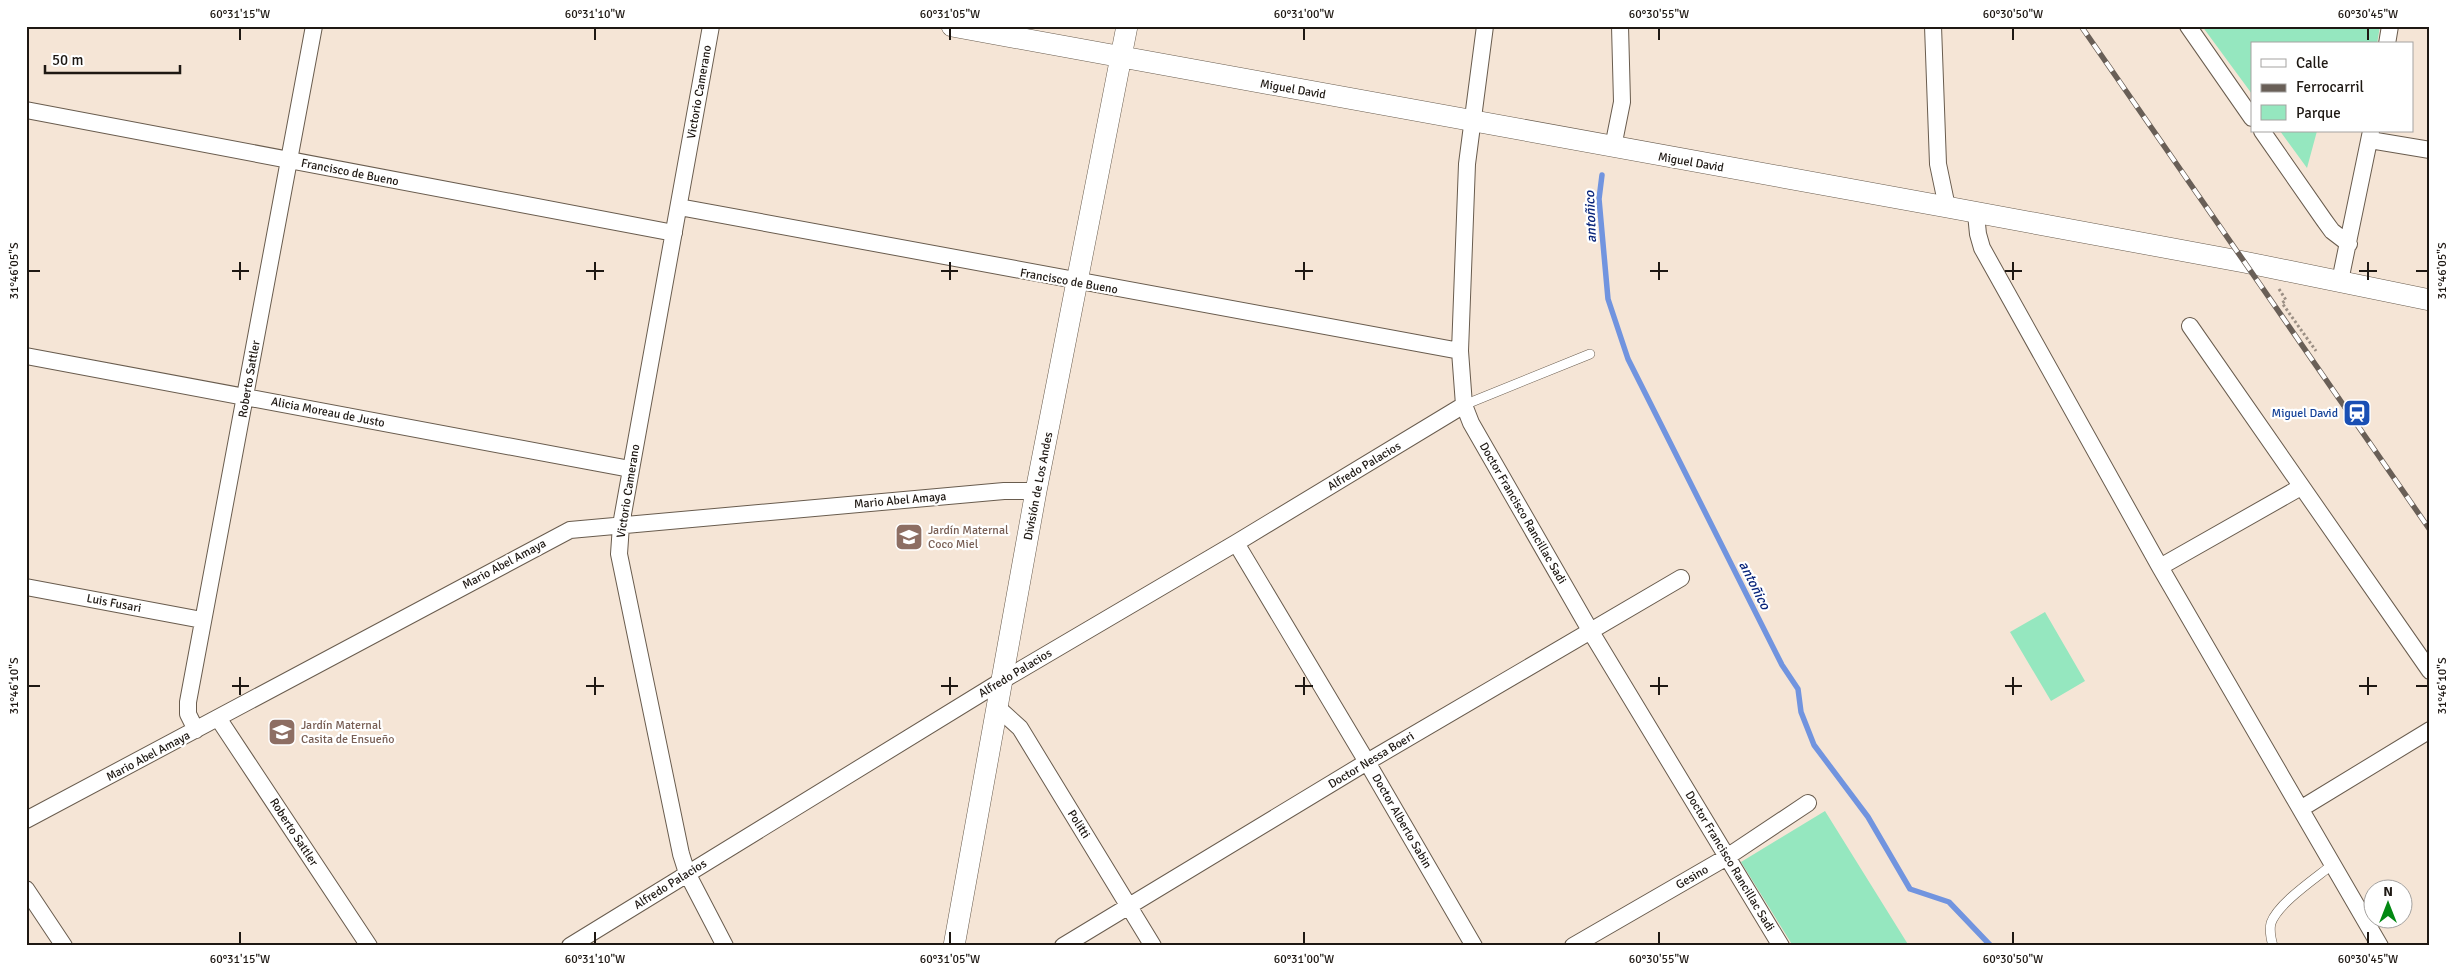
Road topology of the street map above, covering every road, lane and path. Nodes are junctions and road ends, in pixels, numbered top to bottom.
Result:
1 (314, 26) edge
2 (711, 26) edge
3 (952, 26) edge
4 (1127, 26) edge
5 (1485, 26) edge
6 (1620, 26) edge
7 (1933, 26) edge
8 (2188, 26) edge
9 (2390, 26) edge
10 (2386, 42) edge
11 (1121, 58) junction
12 (26, 110) edge
13 (2251, 117) edge
14 (1471, 122) junction
15 (2263, 132) edge
16 (2371, 136) edge
17 (1613, 147) junction
18 (2430, 150) edge
19 (288, 160) junction
20 (679, 207) junction
21 (1947, 207) junction
22 (1976, 214) junction
23 (674, 233) junction
24 (2349, 244) junction
25 (2264, 266) junction
26 (2340, 281) junction
27 (1078, 283) junction
28 (2430, 300) edge
29 (2190, 326) dead end
30 (1460, 351) junction
31 (2316, 351) dead end
32 (1590, 354) dead end
33 (26, 356) edge
34 (246, 396) junction
35 (1464, 405) junction
36 (630, 469) junction
37 (2301, 487) junction
38 (1036, 491) junction
39 (621, 525) junction
40 (1236, 544) junction
41 (2160, 567) junction
42 (1682, 578) dead end
43 (26, 587) edge
44 (202, 620) junction
45 (1591, 632) junction
46 (2430, 671) edge
47 (1002, 680) junction
48 (998, 708) junction
49 (218, 718) junction
50 (196, 730) junction
51 (2430, 730) edge
52 (1367, 762) junction
53 (1808, 803) dead end
54 (2302, 808) junction
55 (26, 820) edge
56 (1727, 857) junction
57 (2332, 864) junction
58 (687, 873) junction
59 (26, 889) edge
60 (1130, 905) junction
61 (64, 946) edge
62 (369, 946) edge
63 (570, 946) edge
64 (725, 946) edge
65 (954, 946) edge
66 (1063, 946) edge
67 (1153, 946) edge
68 (1474, 946) edge
69 (1573, 946) edge
70 (1781, 946) edge
71 (2273, 946) edge
72 (2380, 946) edge

1 - 19 street, Roberto Sattler
2 - 20 street, Victorio Camerano
3 - 11 street, Miguel David
4 - 11 street, División de Los Andes
5 - 14 street, Doctor Francisco Rancillac Sadi
6 - 17 street
7 - 21 street
8 - 13 street
9 - 10 street
11 - 14 street, Miguel David
11 - 27 street, División de Los Andes
12 - 19 street, Francisco de Bueno
14 - 17 street, Miguel David
14 - 30 street, Doctor Francisco Rancillac Sadi
15 - 24 street
16 - 18 street
16 - 24 street
17 - 21 street, Miguel David
19 - 23 street, Francisco de Bueno
19 - 34 street, Roberto Sattler
20 - 23 street, Victorio Camerano
20 - 27 street, Francisco de Bueno
21 - 22 street, Miguel David
22 - 25 street, Miguel David
22 - 41 street
23 - 36 street, Victorio Camerano
24 - 26 street
25 - 26 street, Miguel David
25 - 31 path
26 - 28 street, Miguel David
27 - 30 street, Francisco de Bueno
27 - 38 street, División de Los Andes
29 - 37 street
30 - 35 street, Doctor Francisco Rancillac Sadi
32 - 35 lane
33 - 34 street, Alicia Moreau de Justo
34 - 36 street, Alicia Moreau de Justo
34 - 44 street, Roberto Sattler
35 - 40 street, Alfredo Palacios
35 - 45 street, Doctor Francisco Rancillac Sadi
36 - 39 street, Victorio Camerano
37 - 41 street
37 - 46 street
38 - 39 street, Mario Abel Amaya
38 - 47 street, División de Los Andes
39 - 49 street, Mario Abel Amaya
39 - 58 street, Victorio Camerano
40 - 47 street, Alfredo Palacios
40 - 52 street, Doctor Alberto Sabin
41 - 54 street
42 - 45 street, Doctor Nessa Boeri
43 - 44 street, Luis Fusari
44 - 50 street, Roberto Sattler
45 - 52 street, Doctor Nessa Boeri
45 - 56 street, Doctor Francisco Rancillac Sadi
47 - 48 street, División de Los Andes
47 - 58 street, Alfredo Palacios
48 - 60 street, Politti
48 - 65 street, División de Los Andes
49 - 50 street, Mario Abel Amaya
49 - 62 street, Roberto Sattler
50 - 55 street, Mario Abel Amaya
51 - 54 street
52 - 60 street, Doctor Nessa Boeri
52 - 68 street, Doctor Alberto Sabin
53 - 56 street, Gesino
54 - 57 street
56 - 69 street, Gesino
56 - 70 street, Doctor Francisco Rancillac Sadi
57 - 71 lane
57 - 72 street
58 - 63 street, Alfredo Palacios
58 - 64 street, Victorio Camerano
59 - 61 street
60 - 66 street, Doctor Nessa Boeri
60 - 67 street, Politti

